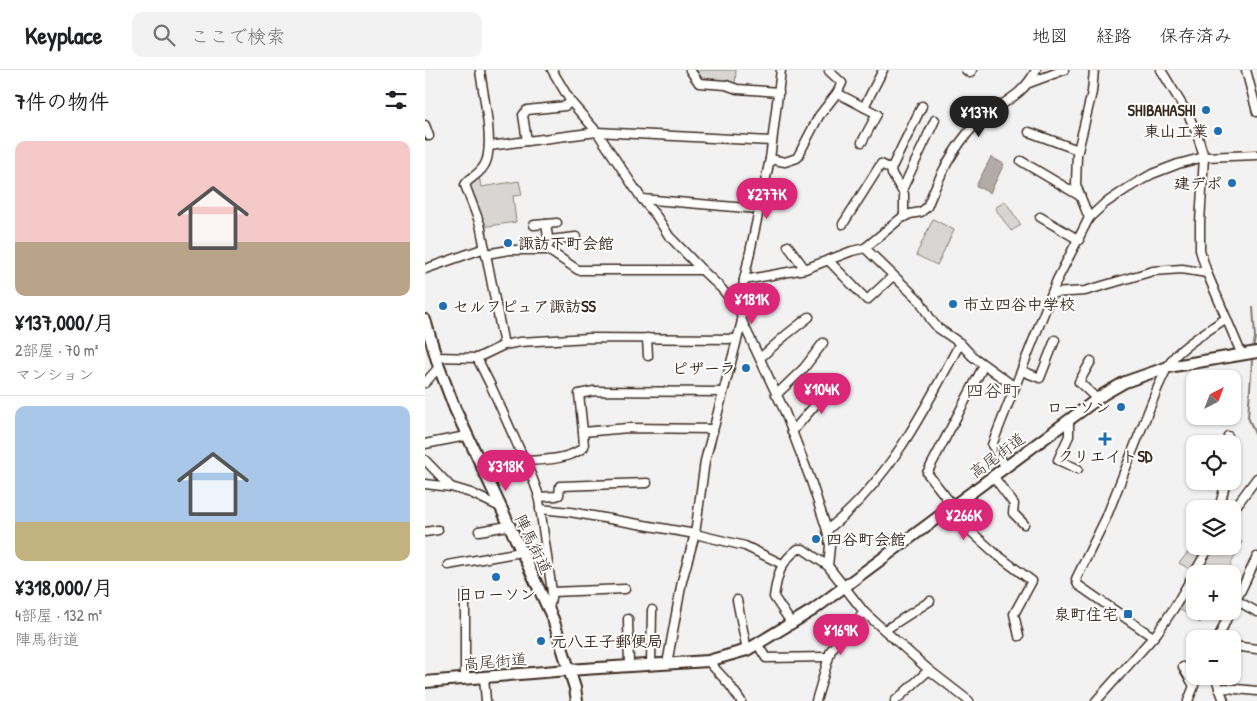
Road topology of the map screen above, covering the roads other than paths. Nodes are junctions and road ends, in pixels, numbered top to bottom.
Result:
1 (480, 70) edge
2 (552, 70) edge
3 (690, 70) edge
4 (781, 70) edge
5 (830, 70) edge
6 (883, 70) edge
7 (1036, 70) edge
8 (1064, 70) edge
9 (1094, 70) edge
10 (1161, 70) edge
11 (1246, 70) edge
12 (1029, 83) junction
13 (779, 92) junction
14 (837, 93) junction
15 (571, 102) junction
16 (922, 106) dead end
17 (864, 107) junction
18 (1257, 112) edge
19 (935, 120) dead end
20 (597, 132) junction
21 (1029, 132) dead end
22 (527, 141) junction
23 (772, 141) junction
24 (862, 142) dead end
25 (489, 146) junction
26 (1078, 150) junction
27 (1257, 155) edge
28 (1203, 157) junction
29 (770, 159) junction
30 (1021, 161) dead end
31 (891, 169) junction
32 (902, 190) junction
33 (1080, 196) junction
34 (642, 199) junction
35 (758, 209) junction
36 (904, 217) junction
37 (1040, 217) dead end
38 (1089, 218) junction
39 (557, 222) dead end
40 (546, 224) junction
41 (843, 224) dead end
42 (534, 225) dead end
43 (576, 237) dead end
44 (549, 240) junction
45 (1079, 240) junction
46 (788, 246) dead end
47 (865, 248) junction
48 (485, 251) junction
49 (550, 251) junction
50 (829, 260) junction
51 (425, 269) edge
52 (805, 269) junction
53 (701, 270) junction
54 (1207, 273) junction
55 (893, 276) junction
56 (744, 280) junction
57 (1053, 293) junction
58 (740, 310) junction
59 (809, 317) dead end
60 (1226, 318) junction
61 (425, 320) edge
62 (742, 321) junction
63 (647, 338) junction
64 (736, 339) junction
65 (1055, 340) dead end
66 (823, 343) dead end
67 (960, 343) junction
68 (504, 345) junction
69 (1257, 352) edge
70 (1242, 355) junction
71 (647, 356) dead end
72 (436, 357) junction
73 (477, 358) junction
74 (760, 358) junction
75 (1091, 361) dead end
76 (984, 365) junction
77 (439, 367) junction
78 (1168, 367) junction
79 (1022, 372) junction
80 (425, 383) edge
81 (834, 383) dead end
82 (1015, 387) junction
83 (722, 392) junction
84 (776, 395) junction
85 (1097, 399) junction
86 (1069, 420) junction
87 (713, 429) junction
88 (583, 432) junction
89 (792, 432) junction
90 (466, 436) junction
91 (425, 444) edge
92 (425, 460) edge
93 (525, 461) junction
94 (1006, 467) junction
95 (1077, 469) dead end
96 (993, 476) junction
97 (1257, 478) edge
98 (647, 483) dead end
99 (425, 484) edge
100 (451, 487) junction
101 (538, 497) junction
102 (1240, 500) edge
103 (499, 507) junction
104 (950, 508) junction
105 (539, 509) junction
106 (1025, 524) dead end
107 (508, 526) junction
108 (438, 530) dead end
109 (827, 530) junction
110 (479, 531) dead end
111 (425, 532) edge
112 (695, 534) junction
113 (521, 552) junction
114 (1205, 555) edge
115 (1257, 557) edge
116 (782, 564) junction
117 (448, 565) dead end
118 (828, 566) junction
119 (845, 586) junction
120 (625, 589) dead end
121 (1241, 590) edge
122 (552, 592) junction
123 (465, 595) dead end
124 (737, 600) dead end
125 (930, 601) dead end
126 (1241, 606) edge
127 (549, 609) junction
128 (652, 610) dead end
129 (864, 612) junction
130 (1257, 612) edge
131 (628, 619) dead end
132 (792, 624) junction
133 (885, 630) junction
134 (1019, 636) dead end
135 (1153, 637) junction
136 (758, 645) junction
137 (1241, 647) edge
138 (1257, 649) edge
139 (747, 650) junction
140 (828, 657) junction
141 (708, 661) junction
142 (667, 664) junction
143 (651, 665) junction
144 (629, 666) junction
145 (1183, 667) dead end
146 (569, 670) junction
147 (929, 670) junction
148 (485, 678) junction
149 (465, 679) junction
150 (425, 682) edge
151 (1218, 685) edge
152 (1219, 689) junction
153 (1257, 691) edge
154 (486, 701) edge
155 (577, 701) edge
156 (741, 701) edge
157 (816, 701) edge
158 (895, 701) edge
159 (969, 701) edge
160 (1096, 701) edge
161 (1188, 701) edge
162 (1223, 701) edge

1 - 25 street
2 - 15 street
3 - 13 street
4 - 13 street
5 - 14 street
6 - 17 street
7 - 12 street
8 - 12 street
9 - 26 street
10 - 28 street
11 - 18 street
12 - 36 street
13 - 23 street
14 - 17 street
14 - 29 street
15 - 20 street
15 - 22 street
16 - 31 street
17 - 24 street
19 - 32 street
20 - 22 street
20 - 23 street
20 - 34 street
21 - 26 street
22 - 25 street
23 - 29 street
25 - 48 street
26 - 33 street
27 - 28 street
28 - 38 street
28 - 54 street
29 - 35 street
30 - 33 street
31 - 32 street
31 - 41 street
32 - 36 street
33 - 38 street
34 - 35 street
34 - 53 street
35 - 56 street
36 - 47 street
37 - 45 street
38 - 45 street
39 - 40 street
40 - 42 street
40 - 44 street
43 - 44 street
44 - 49 street
45 - 57 street
46 - 52 street
47 - 50 street
47 - 55 street
48 - 49 street
48 - 51 street
48 - 68 street
49 - 53 street
50 - 52 street
50 - 55 street
52 - 56 street
53 - 58 street
54 - 57 street
54 - 60 street
55 - 67 street
56 - 58 street
57 - 79 street
58 - 62 street
59 - 74 street
60 - 70 street
60 - 78 street
61 - 72 main road, 陣馬街道
62 - 64 street
62 - 74 street
63 - 64 street
63 - 68 street
63 - 71 street
64 - 83 street
65 - 79 street
66 - 84 street
67 - 76 street
67 - 109 street
68 - 73 street
69 - 70 main road, 高尾街道
70 - 78 main road, 高尾街道
72 - 73 street
72 - 77 main road, 陣馬街道
73 - 93 street
74 - 84 street
75 - 85 street
76 - 82 street
76 - 104 street
77 - 80 street
77 - 90 main road, 陣馬街道
78 - 85 main road, 高尾街道
78 - 135 street
79 - 82 street
81 - 89 street
82 - 94 street
83 - 87 street
83 - 88 street
84 - 89 street
85 - 86 main road, 高尾街道
86 - 94 main road, 高尾街道
86 - 95 street
87 - 88 street
87 - 112 street
88 - 93 street
89 - 109 street
90 - 91 street
90 - 103 main road, 陣馬街道
92 - 100 street
93 - 101 street
94 - 96 main road, 高尾街道
96 - 104 main road, 高尾街道
96 - 106 street
97 - 102 street
98 - 101 street
99 - 100 street
100 - 103 street
101 - 105 street
103 - 107 main road, 陣馬街道
104 - 119 main road, 高尾街道
104 - 134 street
105 - 112 street
105 - 122 street
107 - 110 street
107 - 113 main road, 陣馬街道
108 - 111 street
109 - 118 street
112 - 116 street
112 - 142 street
113 - 117 street
113 - 127 main road, 陣馬街道
114 - 135 street
115 - 121 street
116 - 118 street
116 - 132 street
118 - 119 street
119 - 129 street
119 - 132 main road, 高尾街道
120 - 122 street
122 - 127 street
123 - 149 street
124 - 139 street
125 - 133 street
126 - 130 street
127 - 146 main road, 陣馬街道
128 - 143 street
129 - 133 street
129 - 140 street
131 - 144 street
132 - 136 main road, 高尾街道
133 - 147 street
135 - 160 street
136 - 139 main road, 高尾街道
136 - 140 street
137 - 138 street
139 - 141 main road, 高尾街道
140 - 157 street
141 - 142 main road, 高尾街道
141 - 156 street
142 - 143 main road, 高尾街道
143 - 144 main road, 高尾街道
144 - 146 main road, 高尾街道
145 - 161 street
146 - 148 main road, 高尾街道
146 - 155 main road, 陣馬街道
147 - 158 street
147 - 159 street
148 - 149 main road, 高尾街道
148 - 154 street
149 - 150 main road, 高尾街道
151 - 152 street
152 - 153 street
152 - 162 street

